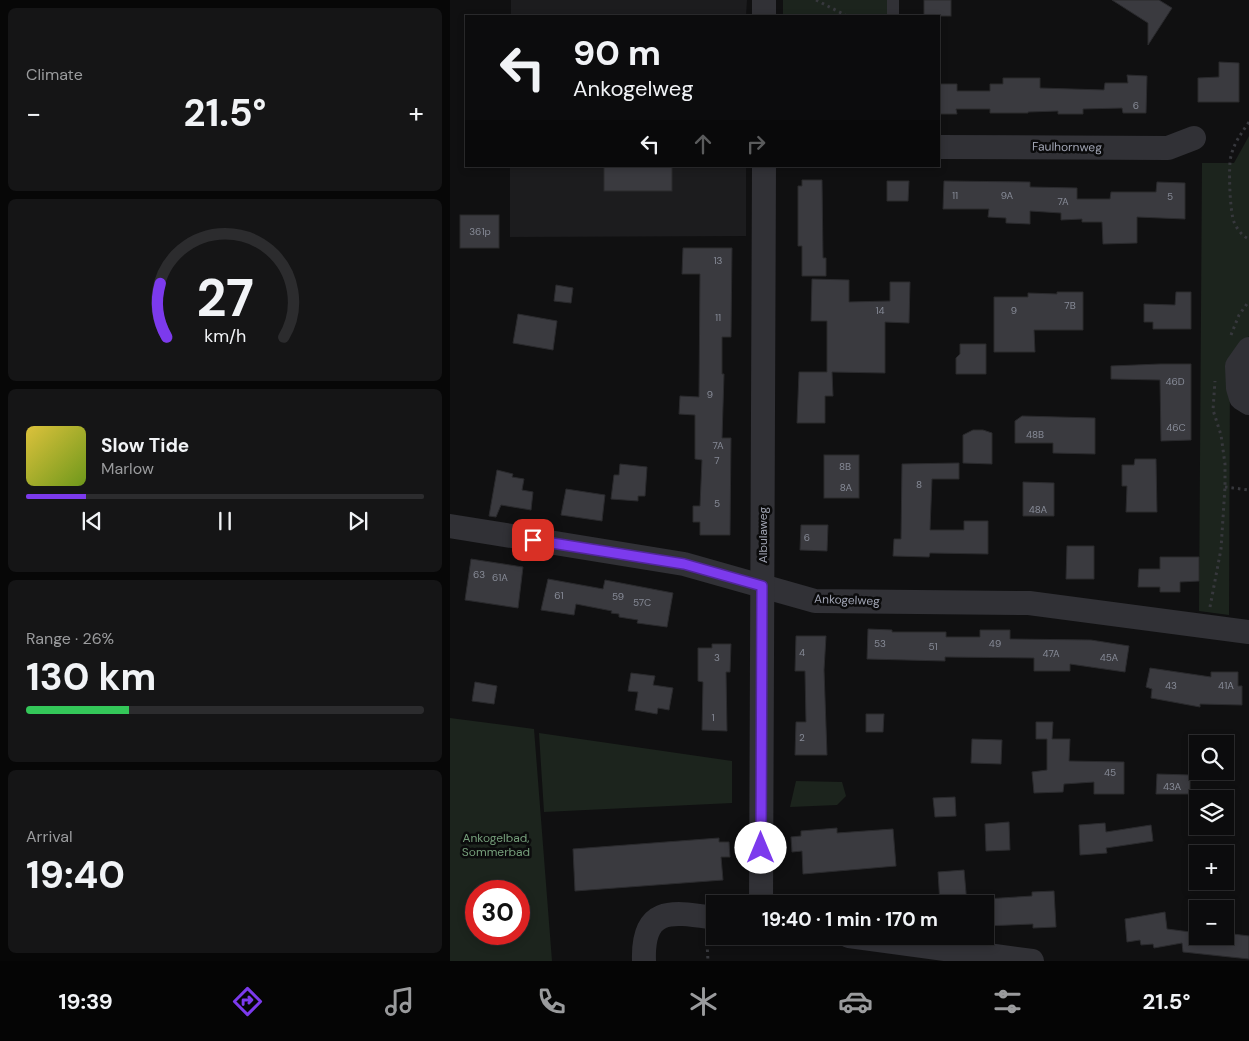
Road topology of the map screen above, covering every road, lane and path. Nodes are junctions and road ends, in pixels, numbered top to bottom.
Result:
1 (764, 0) edge
2 (816, 0) edge
3 (893, 0) edge
4 (764, 15) edge
5 (845, 15) edge
6 (893, 15) edge
7 (1249, 122) edge
8 (1194, 138) dead end
9 (940, 147) edge
10 (764, 167) edge
11 (1249, 239) edge
12 (1249, 301) edge
13 (1239, 345) edge
14 (1217, 376) dead end
15 (1249, 403) edge
16 (1225, 487) junction
17 (1249, 490) edge
18 (450, 526) edge
19 (762, 586) junction
20 (1210, 616) dead end
21 (1249, 632) edge
22 (761, 895) edge
23 (706, 917) edge
24 (707, 945) edge
25 (916, 945) edge
26 (644, 961) edge
27 (708, 961) edge
28 (1032, 961) edge

1 - 4 street
2 - 5 path
3 - 6 lane
7 - 11 path
8 - 9 street, Faulhornweg
10 - 19 street, Albulaweg
12 - 13 path
13 - 15 street
14 - 16 path
16 - 17 path
16 - 20 path
18 - 19 street, Ankogelweg
19 - 21 street, Ankogelweg
19 - 22 street, Albulaweg
23 - 26 street
24 - 27 path
25 - 28 street

